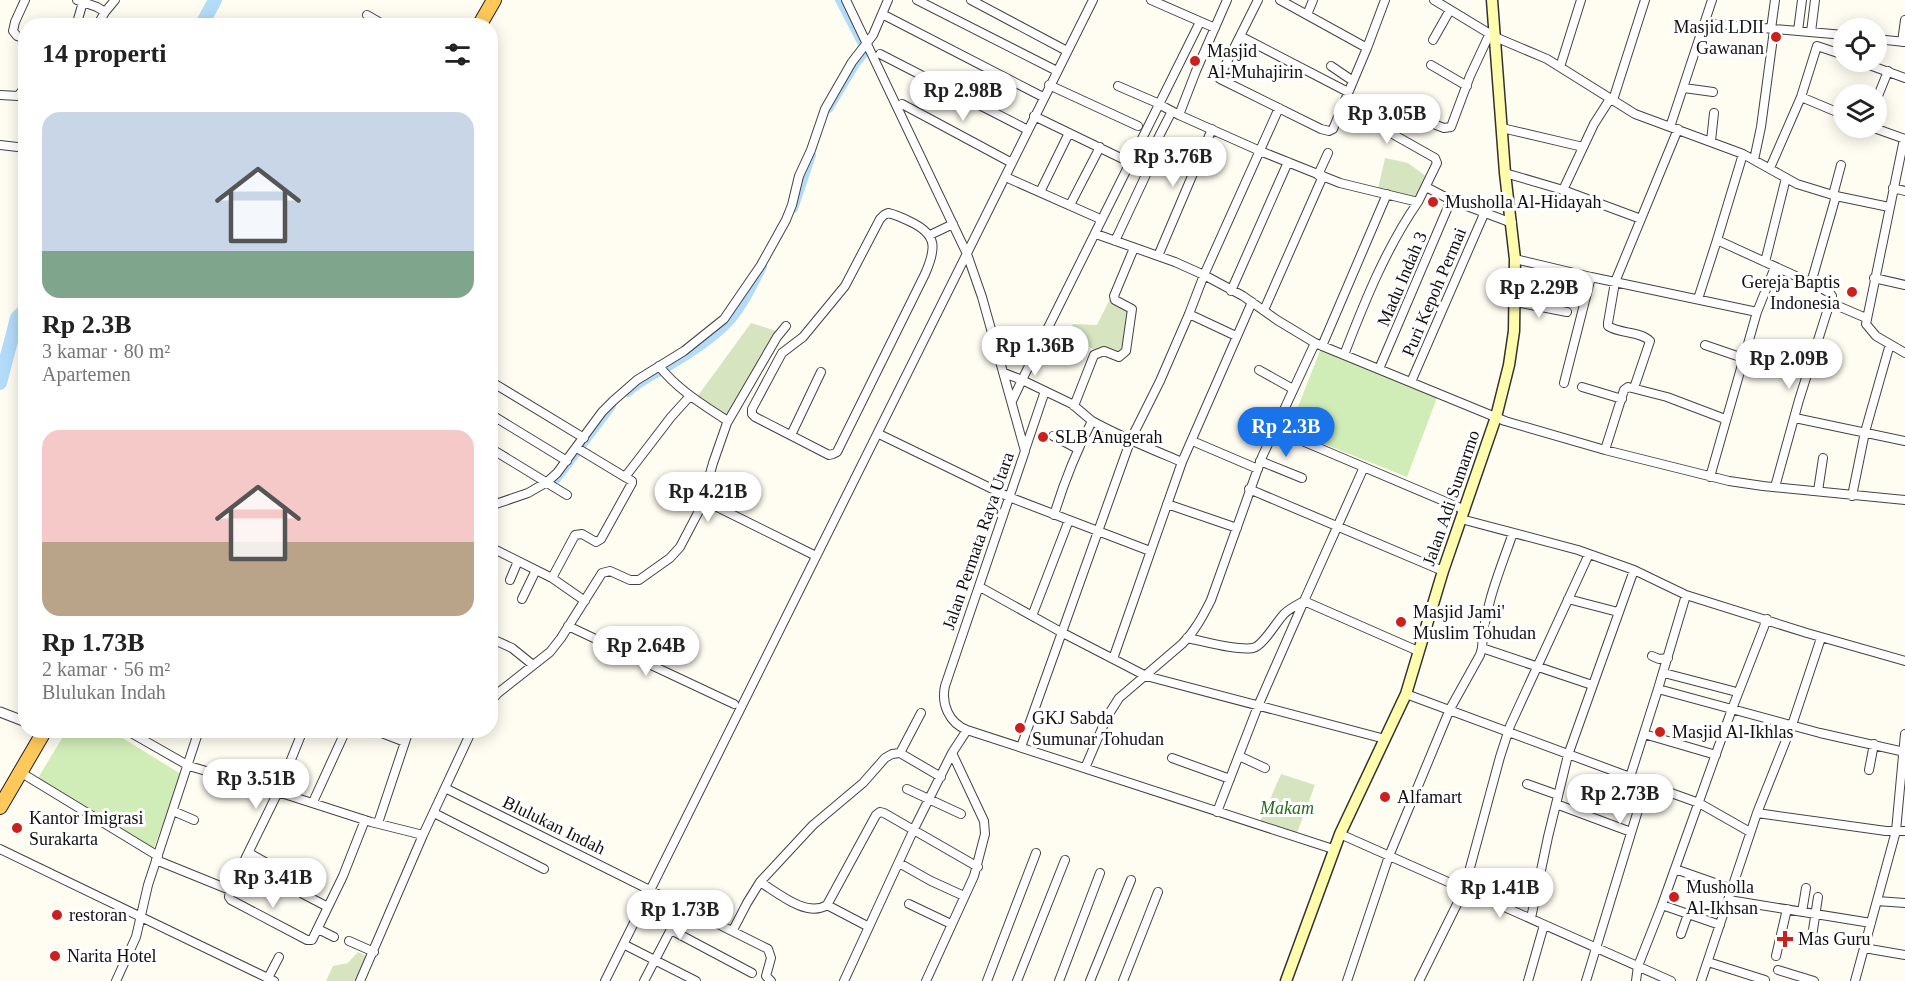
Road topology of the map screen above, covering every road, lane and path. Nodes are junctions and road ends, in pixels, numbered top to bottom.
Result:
1 (25, 0) edge
2 (115, 0) edge
3 (494, 0) edge
4 (846, 0) edge
5 (888, 0) edge
6 (917, 0) edge
7 (972, 0) edge
8 (1093, 0) edge
9 (1151, 0) edge
10 (1227, 0) edge
11 (1258, 0) edge
12 (1280, 0) edge
13 (1312, 0) edge
14 (1385, 0) edge
15 (1434, 0) edge
16 (1492, 0) edge
17 (1581, 0) edge
18 (1645, 0) edge
19 (1712, 0) edge
20 (1775, 0) edge
21 (1802, 0) edge
22 (1815, 0) edge
23 (80, 1) edge
24 (100, 6) edge
25 (1450, 10) junction
26 (882, 14) junction
27 (367, 15) dead end
28 (1307, 15) junction
29 (77, 18) edge
30 (372, 18) edge
31 (484, 18) edge
32 (1905, 20) edge
33 (1200, 22) junction
34 (1706, 23) junction
35 (1215, 28) junction
36 (1772, 29) junction
37 (1798, 31) junction
38 (1810, 32) junction
39 (1833, 34) edge
40 (1493, 35) junction
41 (18, 36) edge
42 (1240, 36) junction
43 (1433, 40) dead end
44 (1887, 40) edge
45 (1904, 42) edge
46 (865, 47) junction
47 (1367, 48) junction
48 (1067, 51) junction
49 (1833, 51) edge
50 (880, 54) dead end
51 (1431, 65) dead end
52 (1331, 66) dead end
53 (1560, 67) junction
54 (1057, 71) junction
55 (1888, 72) joint
56 (1905, 78) edge
57 (1353, 81) junction
58 (1883, 84) edge
59 (1050, 85) junction
60 (1118, 86) dead end
61 (1467, 86) junction
62 (1684, 88) junction
63 (1348, 92) junction
64 (1713, 92) dead end
65 (0, 95) edge
66 (18, 96) edge
67 (1043, 97) junction
68 (1801, 97) junction
69 (1611, 100) junction
70 (1395, 102) dead end
71 (902, 104) dead end
72 (1159, 104) junction
73 (1343, 105) junction
74 (1279, 108) junction
75 (1833, 110) edge
76 (1176, 113) junction
77 (1714, 113) dead end
78 (1034, 116) junction
79 (1137, 126) dead end
80 (1502, 128) junction
81 (1674, 128) junction
82 (1212, 129) junction
83 (1028, 130) junction
84 (1069, 133) junction
85 (1887, 133) edge
86 (1904, 139) edge
87 (1711, 141) junction
88 (0, 145) edge
89 (18, 147) edge
90 (1100, 147) junction
91 (1583, 147) junction
92 (1152, 150) dead end
93 (1260, 151) junction
94 (1328, 153) dead end
95 (1743, 154) junction
96 (1127, 160) dead end
97 (1754, 160) junction
98 (1287, 162) junction
99 (1012, 163) junction
100 (1151, 164) dead end
101 (1841, 165) dead end
102 (1770, 168) junction
103 (1505, 173) junction
104 (1320, 176) junction
105 (1786, 178) junction
106 (1010, 179) dead end
107 (1426, 187) junction
108 (1893, 188) junction
109 (1563, 190) junction
110 (1905, 191) edge
111 (1040, 192) junction
112 (1387, 194) junction
113 (1835, 195) junction
114 (1451, 200) junction
115 (1418, 202) junction
116 (1070, 205) junction
117 (1889, 207) junction
118 (1484, 214) junction
119 (1098, 218) dead end
120 (1641, 219) junction
121 (1512, 223) junction
122 (951, 225) junction
123 (1096, 234) junction
124 (930, 235) junction
125 (1717, 240) junction
126 (1115, 241) junction
127 (1134, 248) junction
128 (1158, 256) junction
129 (965, 259) junction
130 (1515, 259) junction
131 (1765, 262) junction
132 (1774, 267) junction
133 (1204, 275) junction
134 (1592, 277) junction
135 (1874, 278) junction
136 (1615, 282) junction
137 (1811, 283) junction
138 (1905, 285) edge
139 (1232, 291) junction
140 (1698, 299) junction
141 (1252, 302) junction
142 (1516, 302) junction
143 (1831, 303) junction
144 (1264, 310) junction
145 (1567, 312) dead end
146 (1757, 312) junction
147 (1189, 314) junction
148 (1866, 318) junction
149 (786, 326) dead end
150 (1236, 336) junction
151 (1318, 344) junction
152 (1890, 344) junction
153 (1705, 345) dead end
154 (1905, 352) edge
155 (1344, 355) junction
156 (1743, 358) junction
157 (1379, 369) junction
158 (662, 370) junction
159 (1259, 370) dead end
160 (821, 372) dead end
161 (1004, 373) junction
162 (1022, 380) junction
163 (1411, 382) junction
164 (1564, 383) dead end
165 (498, 386) edge
166 (1582, 387) dead end
167 (1634, 388) junction
168 (1293, 389) junction
169 (1045, 391) junction
170 (690, 396) junction
171 (1622, 399) junction
172 (1012, 401) junction
173 (1074, 405) junction
174 (1496, 417) junction
175 (1795, 418) junction
176 (498, 419) edge
177 (1725, 419) junction
178 (1092, 422) junction
179 (728, 423) junction
180 (1274, 429) junction
181 (1865, 432) junction
182 (791, 435) junction
183 (880, 435) dead end
184 (1053, 436) dead end
185 (584, 438) junction
186 (1131, 439) junction
187 (1905, 441) edge
188 (1197, 443) dead end
189 (579, 449) junction
190 (1078, 449) junction
191 (1605, 450) junction
192 (1025, 451) junction
193 (498, 452) edge
194 (1822, 458) dead end
195 (567, 461) junction
196 (1182, 462) junction
197 (1259, 465) junction
198 (1364, 467) junction
199 (625, 477) junction
200 (1710, 477) junction
201 (1302, 478) dead end
202 (547, 482) junction
203 (1775, 486) junction
204 (1249, 489) junction
205 (1818, 491) junction
206 (567, 495) dead end
207 (1009, 496) junction
208 (1852, 496) junction
209 (703, 500) junction
210 (1905, 500) edge
211 (498, 503) edge
212 (1167, 504) junction
213 (1463, 514) junction
214 (1054, 515) junction
215 (1069, 520) junction
216 (1337, 527) junction
217 (1237, 528) junction
218 (1097, 531) junction
219 (1514, 532) junction
220 (498, 551) edge
221 (1150, 551) junction
222 (1589, 554) junction
223 (816, 556) junction
224 (518, 561) junction
225 (536, 570) junction
226 (1634, 570) junction
227 (1443, 571) junction
228 (552, 578) junction
229 (510, 580) dead end
230 (980, 587) junction
231 (1686, 595) junction
232 (522, 598) dead end
233 (1568, 599) junction
234 (1304, 601) junction
235 (585, 602) junction
236 (1618, 612) junction
237 (1032, 616) junction
238 (1767, 620) junction
239 (568, 626) junction
240 (1061, 632) junction
241 (1187, 638) junction
242 (1821, 638) junction
243 (498, 642) edge
244 (1482, 648) junction
245 (1418, 651) junction
246 (1652, 656) dead end
247 (1668, 658) junction
248 (1113, 659) junction
249 (1905, 661) edge
250 (533, 665) junction
251 (1538, 666) junction
252 (1664, 673) junction
253 (1146, 676) junction
254 (1592, 685) junction
255 (1658, 689) junction
256 (1733, 691) dead end
257 (498, 693) edge
258 (1406, 694) junction
259 (734, 704) dead end
260 (1258, 706) junction
261 (1450, 709) junction
262 (1732, 709) junction
263 (0, 712) edge
264 (921, 713) dead end
265 (18, 719) edge
266 (1792, 725) junction
267 (967, 730) junction
268 (1508, 731) junction
269 (1100, 733) junction
270 (1644, 734) junction
271 (1905, 734) edge
272 (40, 738) edge
273 (140, 738) edge
274 (197, 738) edge
275 (300, 738) edge
276 (342, 738) edge
277 (395, 738) edge
278 (406, 738) edge
279 (468, 738) edge
280 (1385, 739) junction
281 (1120, 741) dead end
282 (405, 742) junction
283 (1874, 744) junction
284 (1021, 747) junction
285 (953, 752) junction
286 (1905, 752) edge
287 (900, 753) junction
288 (1568, 755) junction
289 (1716, 755) junction
290 (1239, 756) junction
291 (1172, 758) dead end
292 (189, 766) junction
293 (1085, 768) junction
294 (1265, 768) dead end
295 (1869, 770) dead end
296 (20, 772) junction
297 (941, 777) junction
298 (1630, 777) junction
299 (1230, 779) junction
300 (1527, 784) dead end
301 (1647, 784) junction
302 (445, 788) junction
303 (908, 789) dead end
304 (278, 792) junction
305 (1558, 795) junction
306 (930, 800) junction
307 (1902, 801) edge
308 (313, 802) junction
309 (1698, 803) junction
310 (1556, 804) junction
311 (0, 807) edge
312 (173, 811) junction
313 (1217, 812) junction
314 (434, 813) junction
315 (1757, 813) junction
316 (960, 814) dead end
317 (194, 820) dead end
318 (365, 820) junction
319 (378, 824) junction
320 (914, 829) junction
321 (1896, 831) junction
322 (1905, 831) edge
323 (1631, 832) junction
324 (1750, 832) junction
325 (1340, 834) junction
326 (423, 835) junction
327 (0, 849) edge
328 (1333, 849) junction
329 (1036, 853) dead end
330 (249, 854) junction
331 (1389, 856) junction
332 (157, 858) junction
333 (1065, 860) dead end
334 (899, 863) junction
335 (978, 867) junction
336 (544, 869) dead end
337 (1675, 869) junction
338 (281, 871) dead end
339 (1100, 873) dead end
340 (1131, 880) dead end
341 (760, 882) junction
342 (1806, 888) dead end
343 (650, 889) junction
344 (1732, 889) junction
345 (230, 890) junction
346 (1464, 890) junction
347 (1158, 892) dead end
348 (303, 894) dead end
349 (964, 896) junction
350 (1818, 897) dead end
351 (1729, 900) junction
352 (1877, 901) junction
353 (1905, 903) edge
354 (909, 904) dead end
355 (827, 905) junction
356 (1662, 905) junction
357 (328, 907) junction
358 (1787, 909) junction
359 (681, 910) dead end
360 (1802, 912) junction
361 (1688, 914) junction
362 (1815, 914) junction
363 (141, 917) junction
364 (1531, 918) junction
365 (1871, 923) junction
366 (951, 924) junction
367 (1544, 925) junction
368 (1720, 925) junction
369 (869, 927) junction
370 (318, 929) junction
371 (671, 930) junction
372 (734, 930) junction
373 (1681, 934) dead end
374 (334, 937) dead end
375 (349, 941) dead end
376 (1811, 943) dead end
377 (627, 946) dead end
378 (1597, 948) junction
379 (1864, 948) junction
380 (374, 952) junction
381 (1905, 955) edge
382 (1776, 956) dead end
383 (279, 957) dead end
384 (655, 961) junction
385 (1708, 962) junction
386 (1638, 966) junction
387 (1778, 970) dead end
388 (752, 973) dead end
389 (681, 978) edge
390 (271, 979) edge
391 (1765, 980) edge
392 (1858, 980) edge
393 (116, 981) edge
394 (360, 981) edge
395 (605, 981) edge
396 (644, 981) edge
397 (696, 981) edge
398 (771, 981) edge
399 (844, 981) edge
400 (926, 981) edge
401 (987, 981) edge
402 (1017, 981) edge
403 (1059, 981) edge
404 (1090, 981) edge
405 (1123, 981) edge
406 (1286, 981) edge
407 (1347, 981) edge
408 (1419, 981) edge
409 (1528, 981) edge
410 (1586, 981) edge
411 (1636, 981) edge
412 (1671, 981) edge
413 (1701, 981) edge
414 (1814, 981) edge

1 - 41 street
2 - 24 street
3 - 31 highway
4 - 46 street, Jalan Permata Raya Utara
5 - 26 street
6 - 54 street
7 - 48 street
8 - 48 street
9 - 33 street
10 - 35 street
11 - 42 street
12 - 28 street
13 - 28 street
14 - 47 street
15 - 25 street
16 - 40 main road, Jalan Adi Sumarmo
17 - 53 street
18 - 69 street
19 - 34 street
20 - 36 street
21 - 37 street
22 - 38 street
23 - 24 street
23 - 29 street
25 - 40 street
25 - 43 street
26 - 46 street
26 - 67 street
27 - 30 street
28 - 47 street
32 - 45 street
33 - 35 street
33 - 72 street
34 - 36 street
34 - 62 street
35 - 76 street
36 - 37 street
36 - 97 street
37 - 38 street
38 - 39 street
40 - 53 street
40 - 61 street
40 - 80 main road, Jalan Adi Sumarmo
42 - 63 street
42 - 74 street
44 - 45 street
46 - 122 street, Jalan Permata Raya Utara
46 - 158 street
47 - 57 street
48 - 54 street
49 - 68 street
50 - 83 street
51 - 61 street
52 - 57 street
53 - 69 street
54 - 59 street
55 - 56 street
55 - 58 street
57 - 63 street
59 - 67 street
59 - 79 street
60 - 72 street
61 - 70 street
62 - 64 street
62 - 81 street
63 - 73 street
65 - 66 street
67 - 78 street
68 - 75 street
68 - 102 street
69 - 81 street
69 - 91 street
71 - 99 street
72 - 76 street
72 - 123 street
73 - 74 street
73 - 107 street
74 - 93 street
76 - 82 street
76 - 92 street
77 - 87 street
78 - 83 street
78 - 84 street
80 - 91 street
80 - 103 main road, Jalan Adi Sumarmo
81 - 87 street
81 - 120 street
82 - 93 street
82 - 128 street
83 - 99 street
84 - 90 street
84 - 111 street
85 - 86 street
86 - 108 street
87 - 95 street
88 - 89 street
90 - 96 street
90 - 116 street
91 - 109 street
93 - 98 street
93 - 133 street
94 - 104 street
95 - 97 street
95 - 125 street
97 - 102 street
98 - 104 street
98 - 139 street
99 - 129 street
100 - 126 street
101 - 113 street
102 - 105 street
103 - 109 street
103 - 121 main road, Jalan Adi Sumarmo
104 - 112 street
104 - 144 street
105 - 113 street
105 - 131 street
106 - 111 street
107 - 114 street
107 - 115 street
108 - 110 street
108 - 117 street
109 - 120 street
111 - 116 street
112 - 115 street
112 - 151 street
113 - 117 street
113 - 137 street
114 - 118 street
114 - 157 street, Madu Indah 3
115 - 155 street
116 - 119 street
117 - 135 street
118 - 121 street
118 - 163 street, Puri Kepoh Permai
120 - 136 street
121 - 130 main road, Jalan Adi Sumarmo
122 - 124 street
122 - 129 street, Jalan Permata Raya Utara
123 - 126 street
123 - 162 street
124 - 182 street
124 - 182 street
125 - 131 street
125 - 140 street
126 - 127 street
127 - 128 street
127 - 173 street
128 - 133 street
129 - 161 street, Jalan Permata Raya Utara
129 - 223 street
130 - 134 street
130 - 142 main road, Jalan Adi Sumarmo
131 - 132 street
132 - 137 street
132 - 146 street
133 - 139 street
133 - 147 street
134 - 136 street
134 - 164 street
135 - 138 street
135 - 148 street
136 - 140 street
136 - 167 street
137 - 143 street
139 - 141 street
140 - 146 street
141 - 144 street
141 - 150 street
142 - 145 street
142 - 174 main road, Jalan Adi Sumarmo
143 - 148 street
143 - 175 street
144 - 151 street
146 - 156 street
147 - 150 street
147 - 186 street
148 - 152 street
149 - 179 street
150 - 196 street
151 - 155 street
151 - 168 street
152 - 154 street
152 - 181 street
153 - 156 street
155 - 157 street
156 - 177 street
157 - 163 street
158 - 170 street
158 - 185 street
159 - 168 street
160 - 182 street
161 - 162 street
161 - 172 street, Jalan Permata Raya Utara
162 - 169 street
162 - 172 street
163 - 174 street
165 - 185 street
166 - 171 street
167 - 171 street
167 - 177 street
168 - 180 street
169 - 173 street
169 - 192 street
170 - 179 street
170 - 199 street
171 - 191 street
172 - 192 street, Jalan Permata Raya Utara
173 - 178 street
174 - 191 street
174 - 213 main road, Jalan Adi Sumarmo
175 - 181 street
175 - 203 street
176 - 195 street
177 - 200 street
178 - 186 street
178 - 190 street
179 - 209 street
180 - 197 street
180 - 198 street
181 - 187 street
181 - 208 street
183 - 207 street
184 - 190 street
185 - 189 street
186 - 196 street
186 - 218 street
188 - 197 street
189 - 195 street
189 - 199 street
190 - 214 street
191 - 200 street
192 - 207 street, Jalan Permata Raya Utara
193 - 202 street
194 - 205 street
195 - 202 street
196 - 212 street
197 - 201 street
197 - 204 street
198 - 213 street
198 - 216 street
199 - 228 street
200 - 203 street
202 - 206 street
202 - 211 street
203 - 205 street
204 - 216 street
204 - 217 street
205 - 208 street
207 - 214 street
207 - 230 street, Jalan Permata Raya Utara
208 - 210 street
209 - 223 street
209 - 235 street
212 - 217 street
212 - 221 street
213 - 219 street
213 - 227 main road, Jalan Adi Sumarmo
214 - 215 street
215 - 218 street
215 - 237 street
216 - 227 street
216 - 234 street
217 - 241 street
218 - 221 street
218 - 240 street
219 - 222 street
219 - 244 street
220 - 224 street
221 - 248 street
222 - 226 street
222 - 233 street
223 - 343 street
224 - 225 street
224 - 229 street
225 - 228 street
225 - 232 street
226 - 231 street
226 - 236 street
227 - 245 main road, Jalan Adi Sumarmo
228 - 235 street
230 - 237 street
230 - 267 street, Jalan Permata Raya Utara
231 - 238 street
231 - 247 street
233 - 236 street
233 - 251 street
234 - 241 street
234 - 245 street
234 - 260 street
235 - 239 street
236 - 254 street
237 - 240 street
238 - 242 street
238 - 262 street
239 - 250 street
239 - 259 street
240 - 248 street
240 - 284 street
241 - 253 street
242 - 249 street
242 - 266 street
243 - 250 street
244 - 251 street
244 - 261 street
245 - 258 main road, Jalan Adi Sumarmo
246 - 247 street
247 - 252 street
248 - 253 street
250 - 257 street
251 - 254 street
251 - 268 street
252 - 255 street
252 - 256 street
253 - 260 street
253 - 269 street
254 - 288 street
255 - 262 street
255 - 270 street
258 - 261 street
258 - 280 main road, Jalan Adi Sumarmo
260 - 280 street
260 - 290 street
261 - 268 street
261 - 331 street
262 - 266 street
262 - 289 street
263 - 265 street
264 - 287 street
266 - 283 street
266 - 315 street
267 - 284 street, Jalan Permata Raya Utara
267 - 285 street
268 - 288 street
268 - 346 street
269 - 281 street
269 - 293 street
270 - 289 street
270 - 298 street
271 - 286 street
272 - 296 highway
273 - 292 street
274 - 292 street
275 - 304 street
276 - 308 street
277 - 282 street
278 - 282 street
279 - 302 street
280 - 325 main road, Jalan Adi Sumarmo
282 - 319 street
283 - 286 street
283 - 295 street
284 - 293 street, Jalan Permata Raya Utara
285 - 297 street
285 - 335 street
286 - 307 street
287 - 297 street
287 - 341 street
288 - 298 street
288 - 305 street
289 - 309 street
290 - 294 street
290 - 299 street
291 - 299 street
292 - 304 street
292 - 312 street
293 - 313 street, Jalan Permata Raya Utara
296 - 311 highway
296 - 332 street
297 - 306 street
298 - 301 street
299 - 313 street
300 - 305 street
301 - 309 street
301 - 323 street
302 - 314 street
302 - 343 street, Blulukan Indah
303 - 306 street
304 - 308 street
304 - 330 street
305 - 310 street
306 - 316 street
306 - 320 street
307 - 321 street
308 - 318 street
309 - 324 street
309 - 337 street
310 - 323 street
310 - 364 street
312 - 317 street
312 - 332 street
313 - 328 street, Jalan Permata Raya Utara
314 - 326 street
314 - 336 street
315 - 321 street
315 - 324 street
318 - 319 street
318 - 357 street
319 - 326 street
320 - 334 street
320 - 335 street
320 - 355 street
321 - 322 street
321 - 352 street
323 - 378 street
324 - 344 street
325 - 328 main road, Jalan Adi Sumarmo
325 - 331 street
326 - 380 street
327 - 363 street
328 - 406 main road, Jalan Adi Sumarmo
329 - 401 street
330 - 338 street
330 - 345 street
331 - 346 street
331 - 407 street
332 - 345 street
332 - 363 street
333 - 402 street
334 - 349 street
334 - 369 street
335 - 349 street
337 - 344 street
337 - 356 street
339 - 403 street
340 - 404 street
341 - 355 street
341 - 372 street
342 - 360 street
343 - 372 street, Blulukan Indah
343 - 395 street
344 - 351 street
345 - 370 street
346 - 364 street
346 - 408 street
347 - 405 street
348 - 357 street
349 - 366 street
350 - 362 street
351 - 358 street
351 - 368 street
352 - 353 street
352 - 365 street
354 - 366 street
355 - 369 street
356 - 361 street
356 - 386 street
357 - 370 street
358 - 360 street
358 - 382 street
359 - 371 street
360 - 362 street
361 - 368 street
361 - 373 street
362 - 365 street
362 - 376 street
363 - 390 street
363 - 393 street
364 - 367 street
365 - 379 street
366 - 400 street
367 - 378 street
367 - 409 street
368 - 385 street
369 - 399 street
370 - 374 street
371 - 384 street
371 - 388 street
372 - 398 street, Blulukan Indah
375 - 380 street
377 - 384 street
378 - 386 street
378 - 410 street
379 - 381 street
379 - 392 street
380 - 394 street
383 - 390 street
384 - 389 street
384 - 396 street
385 - 391 street
385 - 413 street
386 - 411 street
386 - 412 street
387 - 414 street
389 - 397 street

